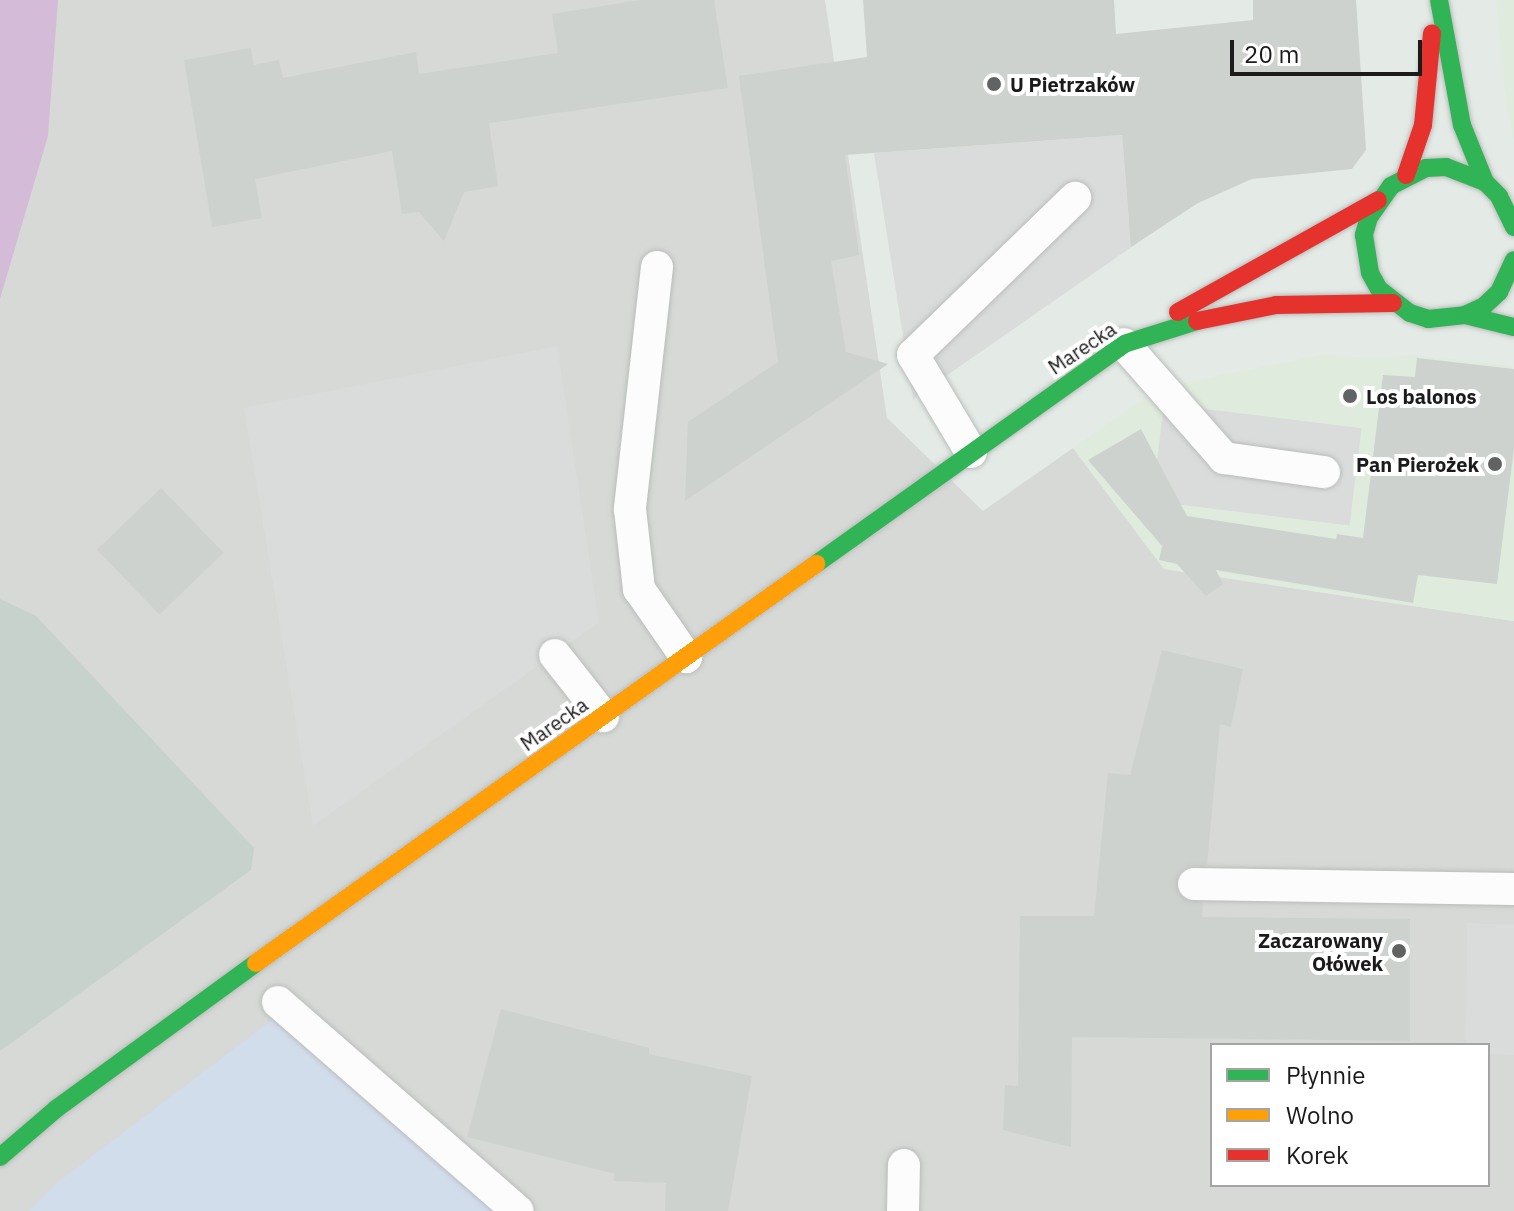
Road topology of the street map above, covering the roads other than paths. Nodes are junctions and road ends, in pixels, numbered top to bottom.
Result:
1 (1437, 0) edge
2 (1406, 175) junction
3 (1485, 182) junction
4 (1075, 198) dead end
5 (1378, 200) junction
6 (1514, 227) edge
7 (1514, 260) edge
8 (657, 267) dead end
9 (1393, 303) junction
10 (1465, 315) junction
11 (1514, 327) edge
12 (1132, 341) junction
13 (971, 452) junction
14 (1324, 472) dead end
15 (555, 655) dead end
16 (686, 657) junction
17 (603, 716) junction
18 (1194, 884) dead end
19 (1514, 889) edge
20 (278, 1002) dead end
21 (0, 1157) edge
22 (904, 1165) dead end
23 (518, 1211) edge
24 (903, 1211) edge

1 - 2 street
1 - 3 street
2 - 3 street
2 - 5 street
3 - 6 street
4 - 13 lane
5 - 9 street
5 - 12 street, Marecka
7 - 10 street
8 - 16 lane
9 - 10 street
9 - 12 street, Marecka
10 - 11 street
12 - 13 street, Marecka
12 - 14 lane
13 - 16 street, Marecka
15 - 17 lane
16 - 17 street, Marecka
17 - 21 street, Marecka
18 - 19 lane
20 - 23 lane
22 - 24 lane

